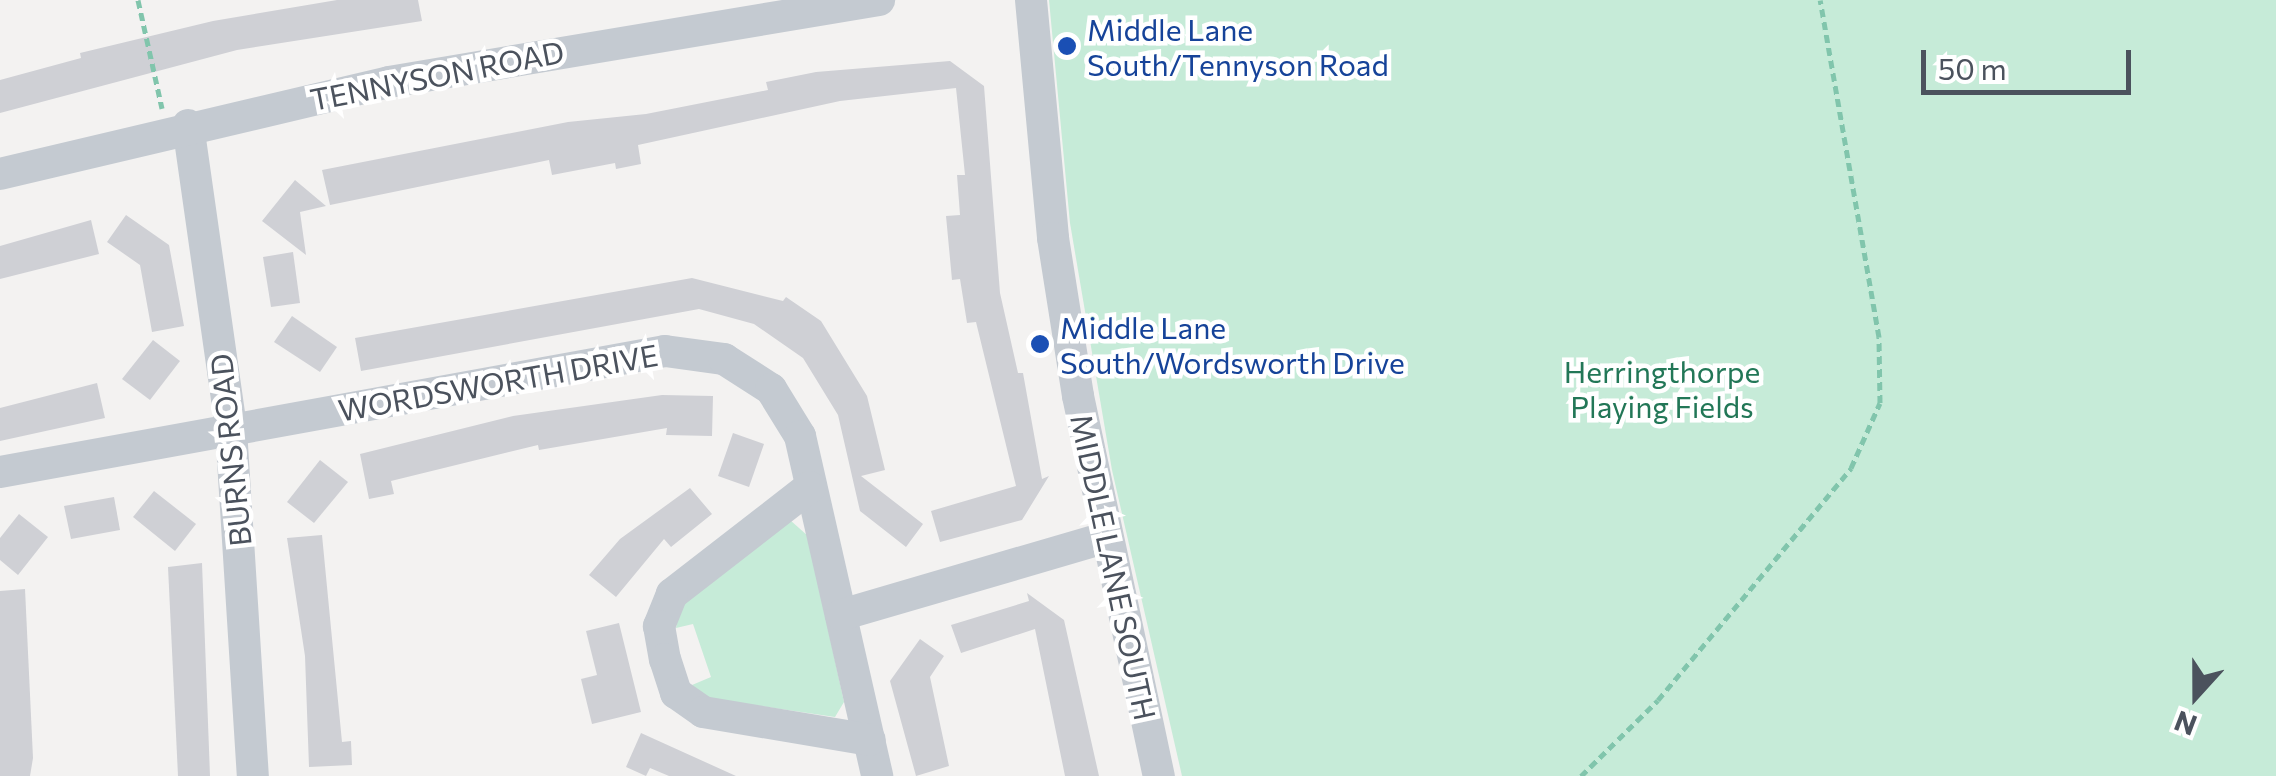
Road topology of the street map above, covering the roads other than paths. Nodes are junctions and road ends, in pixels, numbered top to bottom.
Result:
1 (879, 0) edge
2 (1032, 0) edge
3 (178, 128) junction
4 (0, 174) edge
5 (232, 429) junction
6 (0, 472) edge
7 (810, 487) junction
8 (1107, 538) junction
9 (841, 615) junction
10 (870, 740) junction
11 (252, 776) edge
12 (877, 776) edge
13 (1159, 776) edge

1 - 3 street, TENNYSON ROAD
2 - 8 street, MIDDLE LANE SOUTH
3 - 4 street, TENNYSON ROAD
3 - 5 street, BURNS ROAD
5 - 6 street, WORDSWORTH DRIVE
5 - 7 street, WORDSWORTH DRIVE
5 - 11 street, BURNS ROAD
7 - 9 street, WORDSWORTH DRIVE
7 - 10 street
8 - 9 street
8 - 13 street, MIDDLE LANE SOUTH
9 - 10 street, WORDSWORTH DRIVE
10 - 12 street, WORDSWORTH DRIVE

